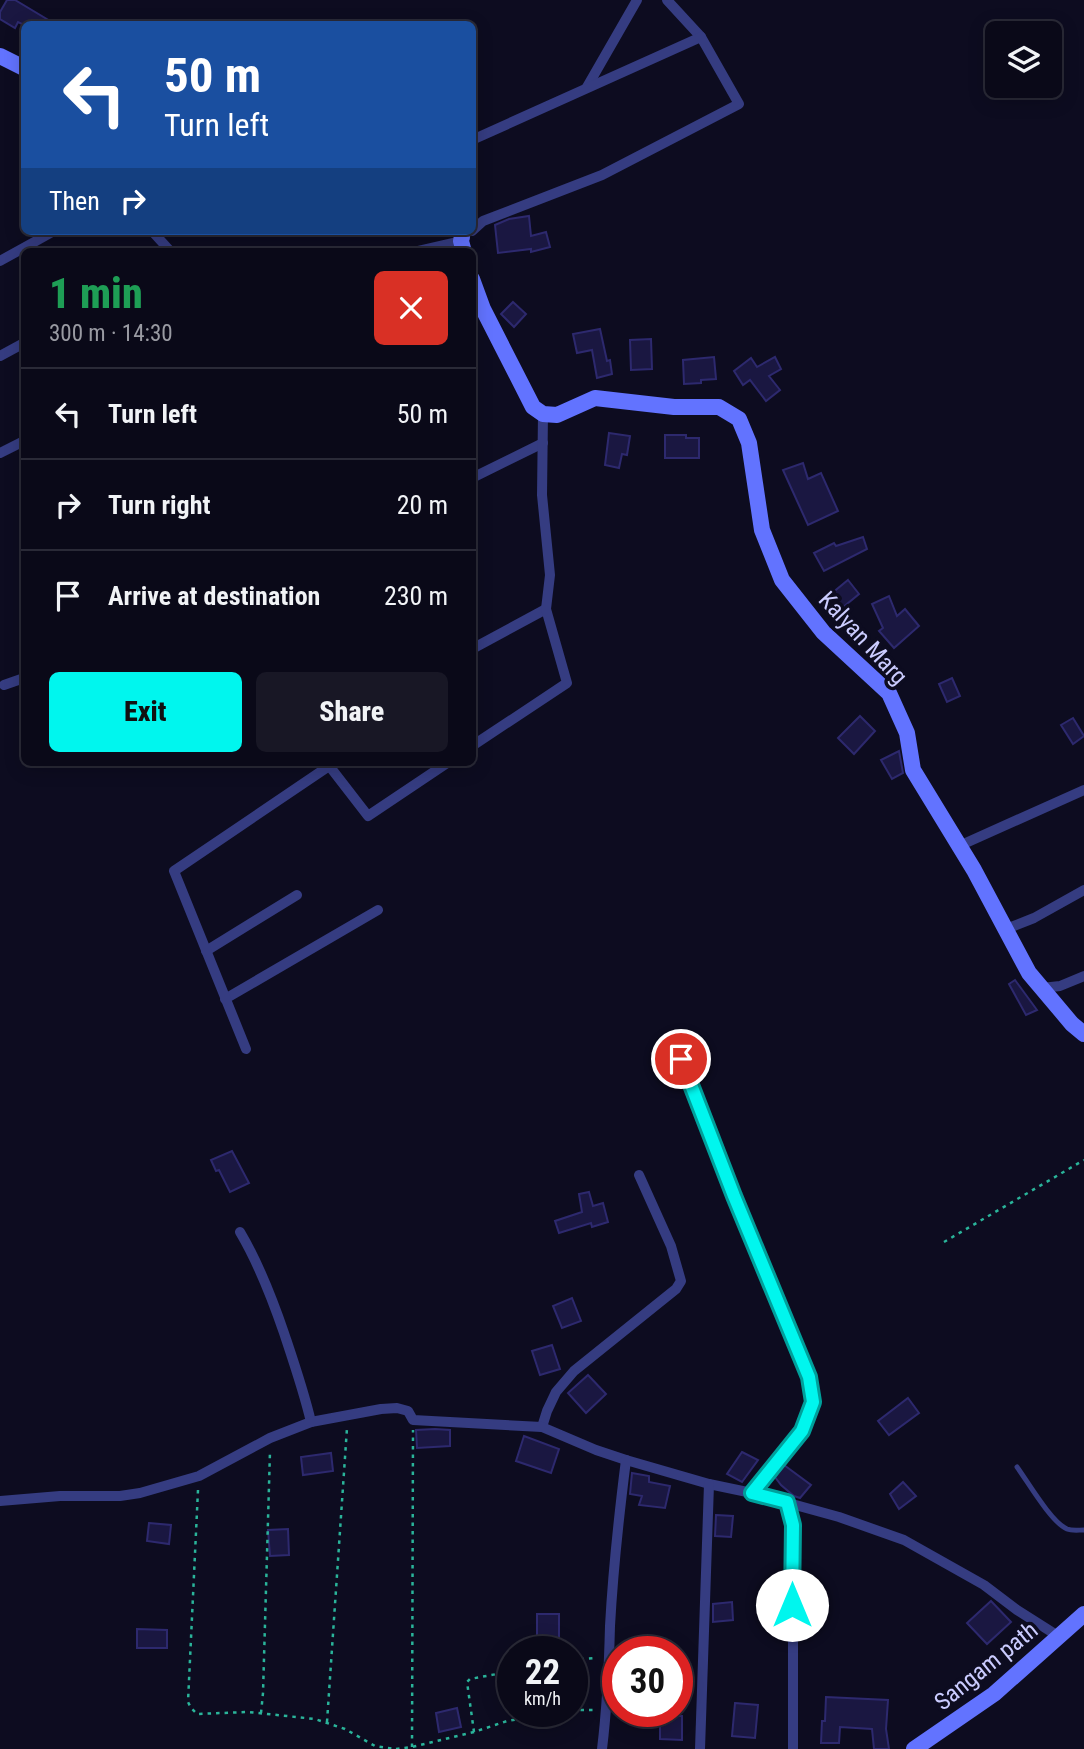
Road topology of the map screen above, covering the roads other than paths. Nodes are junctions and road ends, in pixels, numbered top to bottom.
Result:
1 (637, 0) edge
2 (667, 0) edge
3 (701, 37) junction
4 (0, 56) edge
5 (21, 66) edge
6 (587, 87) junction
7 (476, 138) edge
8 (476, 228) edge
9 (47, 235) edge
10 (467, 237) edge
11 (23, 248) edge
12 (427, 248) edge
13 (21, 249) edge
14 (0, 261) edge
15 (476, 290) edge
16 (21, 345) edge
17 (0, 356) edge
18 (543, 414) junction
19 (21, 442) edge
20 (543, 443) junction
21 (0, 453) edge
22 (476, 476) edge
23 (546, 610) junction
24 (476, 647) edge
25 (21, 679) edge
26 (4, 685) dead end
27 (476, 743) edge
28 (325, 766) edge
29 (330, 766) edge
30 (443, 766) edge
31 (1084, 790) edge
32 (959, 846) junction
33 (1084, 890) edge
34 (297, 895) dead end
35 (378, 910) dead end
36 (1006, 929) junction
37 (206, 951) junction
38 (1084, 976) edge
39 (1042, 988) junction
40 (225, 999) junction
41 (1084, 1034) edge
42 (246, 1049) dead end
43 (681, 1059) dead end
44 (639, 1175) dead end
45 (240, 1232) dead end
46 (312, 1422) junction
47 (542, 1427) junction
48 (626, 1460) junction
49 (1017, 1467) dead end
50 (709, 1484) junction
51 (752, 1493) junction
52 (0, 1501) edge
53 (787, 1502) junction
54 (1084, 1530) edge
55 (1084, 1614) edge
56 (1058, 1636) junction
57 (602, 1749) edge
58 (700, 1749) edge
59 (793, 1749) edge
60 (914, 1749) edge

1 - 6 street
2 - 3 street
3 - 6 street
3 - 8 street
4 - 5 street
6 - 7 street
9 - 11 street
10 - 12 street
13 - 14 street
15 - 18 street
16 - 17 street
18 - 20 street
18 - 32 street, Kalyan Marg
19 - 21 street
20 - 22 street
20 - 23 street
23 - 24 street
23 - 27 street
25 - 26 street
28 - 37 street
29 - 30 street
31 - 32 street
32 - 36 street, Kalyan Marg
33 - 36 street
34 - 37 street
35 - 40 street
36 - 39 street, Kalyan Marg
37 - 40 street
38 - 39 street
39 - 41 street, Kalyan Marg
40 - 42 street
43 - 51 street
44 - 47 street
45 - 46 street
46 - 47 street
46 - 52 street
47 - 48 street
48 - 50 street
48 - 57 street
49 - 54 lane
50 - 51 street
50 - 58 street
51 - 53 street
53 - 56 street
53 - 59 street
55 - 56 street, Sangam path
56 - 60 street, Sangam path

